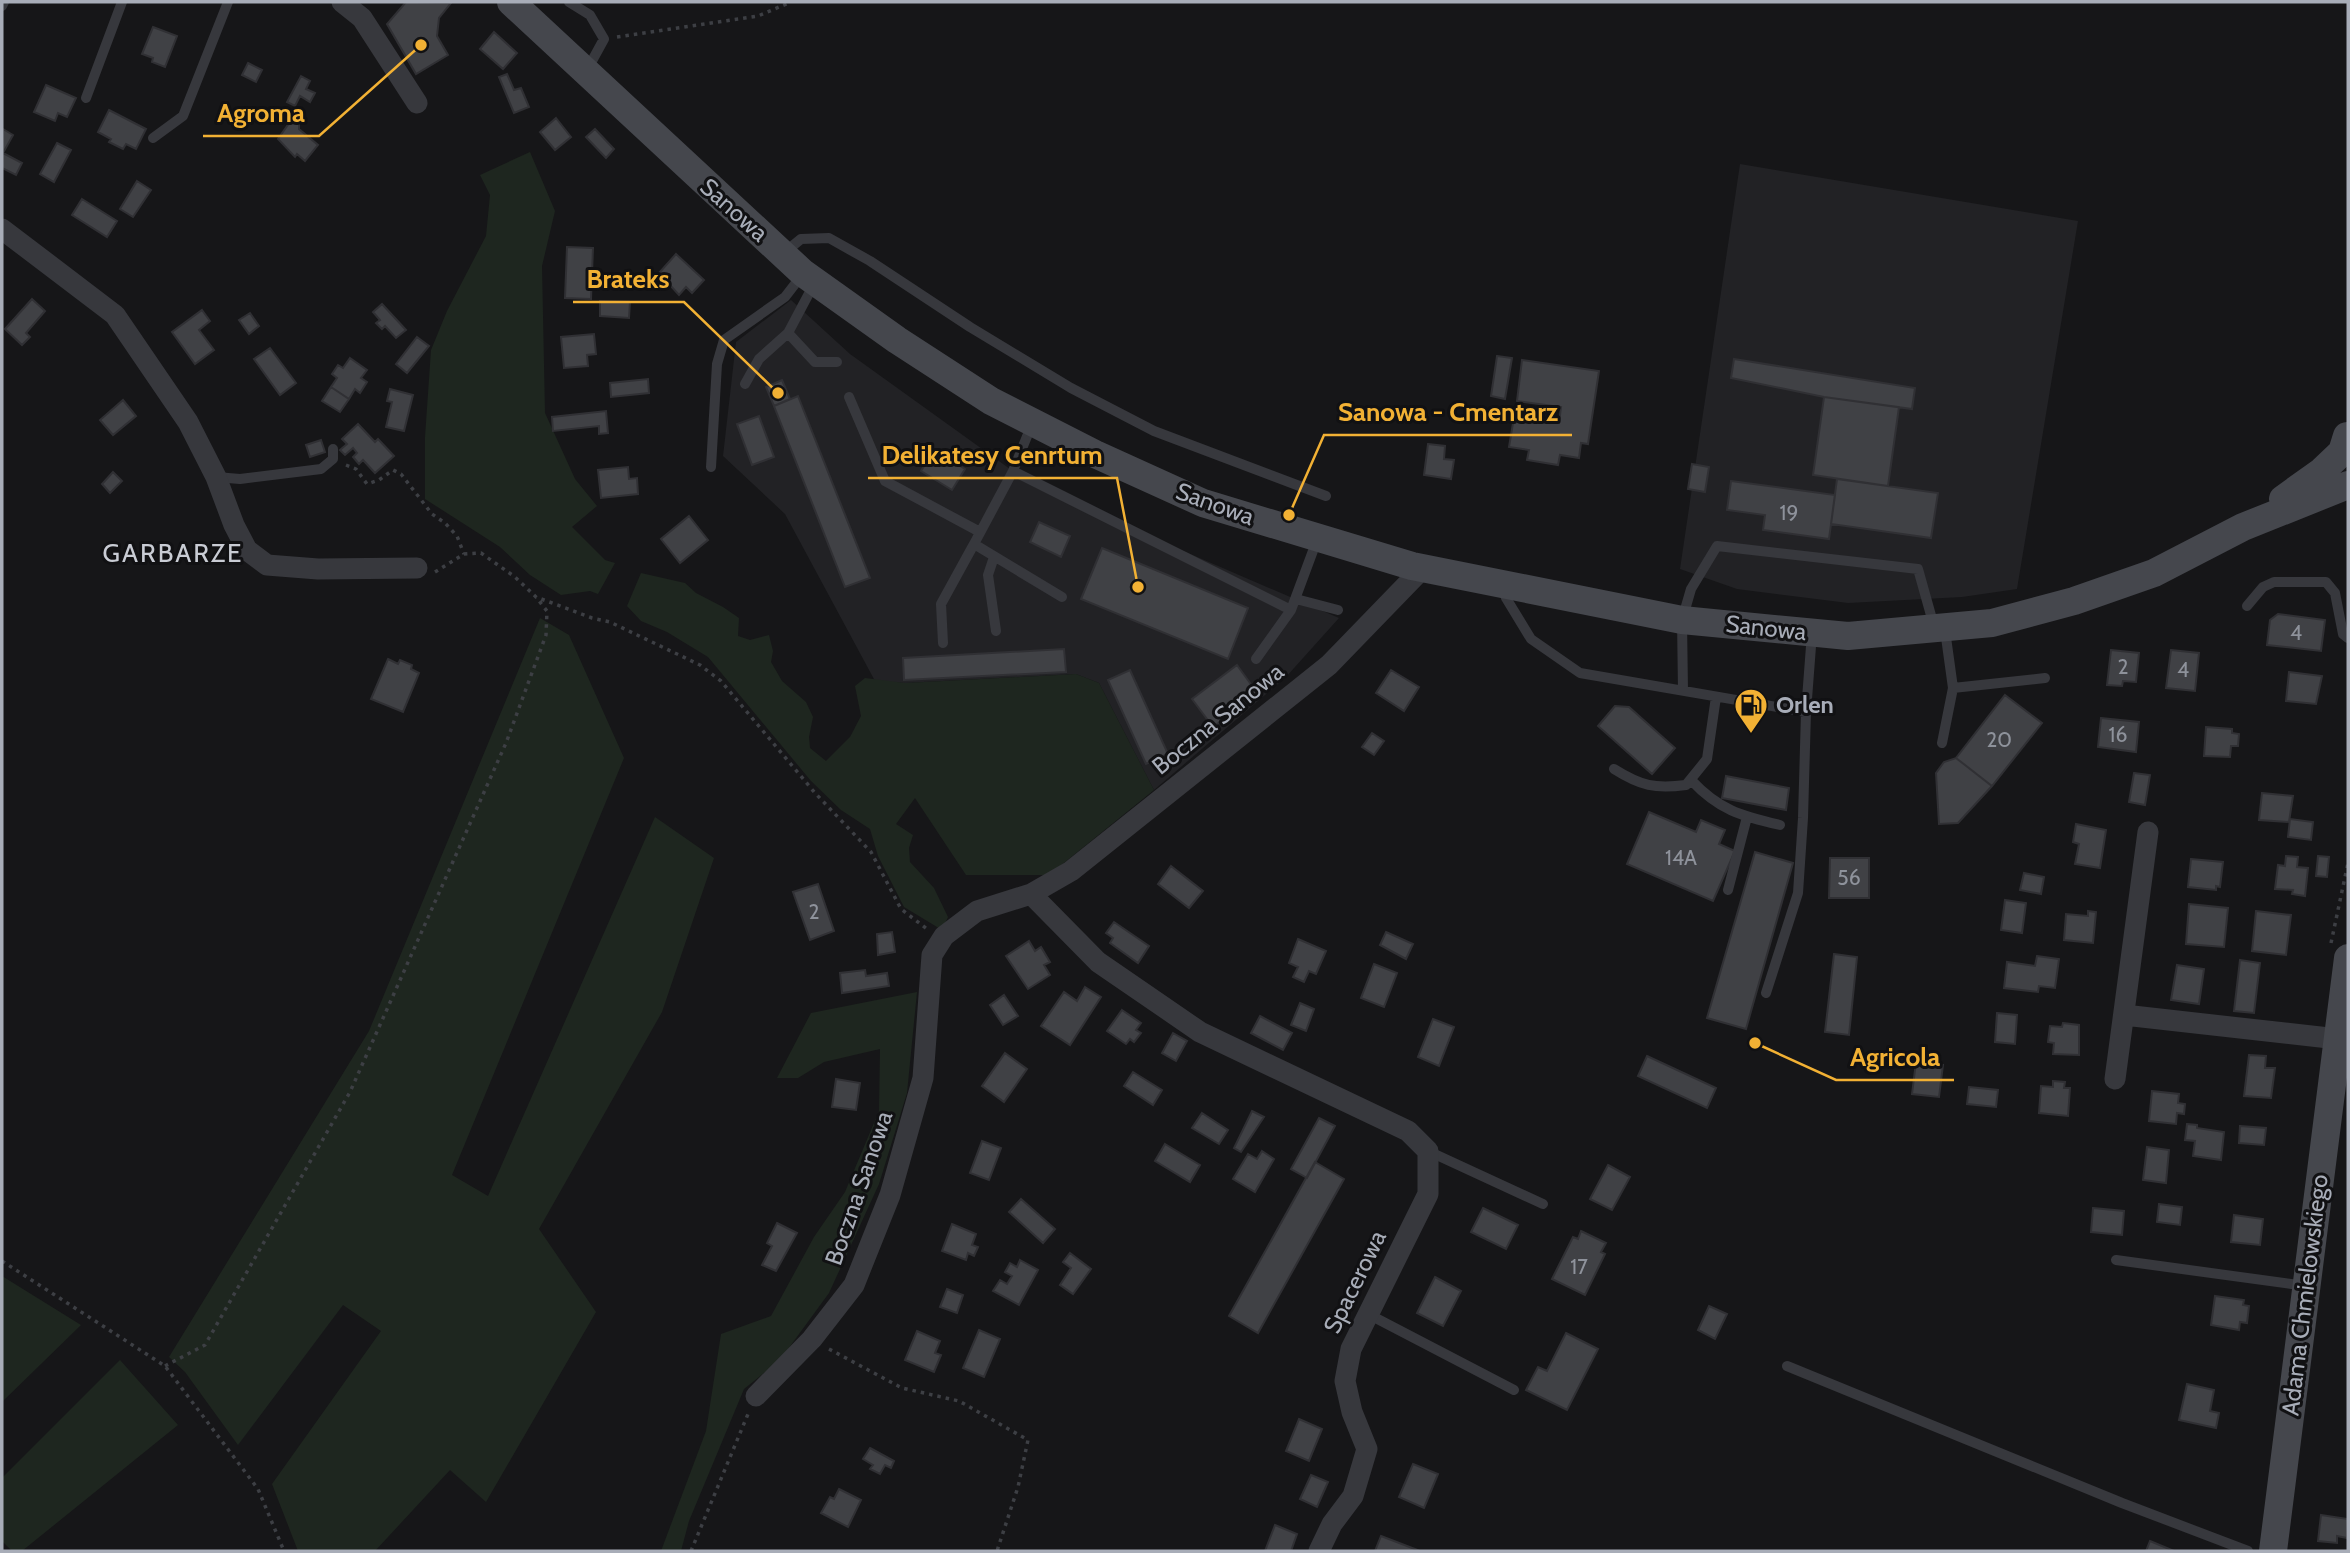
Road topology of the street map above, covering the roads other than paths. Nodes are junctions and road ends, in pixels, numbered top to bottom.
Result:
1 (122, 2) edge
2 (228, 2) edge
3 (342, 2) edge
4 (511, 2) edge
5 (569, 2) edge
6 (586, 72) junction
7 (86, 98) dead end
8 (417, 103) dead end
9 (153, 138) dead end
10 (2, 229) edge
11 (783, 254) junction
12 (810, 277) junction
13 (788, 333) junction
14 (837, 362) dead end
15 (745, 384) dead end
16 (849, 397) dead end
17 (1033, 420) junction
18 (2348, 428) edge
19 (2348, 438) edge
20 (334, 449) dead end
21 (711, 467) dead end
22 (1013, 471) junction
23 (216, 477) junction
24 (2348, 485) edge
25 (1326, 496) dead end
26 (2243, 527) junction
27 (980, 532) junction
28 (1318, 538) junction
29 (974, 544) junction
30 (994, 556) junction
31 (416, 568) road end
32 (1423, 568) junction
33 (1502, 584) junction
34 (1062, 597) dead end
35 (1294, 605) junction
36 (2247, 606) dead end
37 (1338, 610) dead end
38 (1682, 620) junction
39 (1940, 628) junction
40 (996, 631) dead end
41 (1812, 633) junction
42 (2348, 638) edge
43 (943, 643) dead end
44 (1256, 659) dead end
45 (2045, 678) dead end
46 (1953, 688) junction
47 (1683, 691) junction
48 (1716, 696) junction
49 (1806, 712) junction
50 (1942, 743) dead end
51 (1614, 769) dead end
52 (1690, 780) junction
53 (1748, 817) junction
54 (1780, 825) dead end
55 (2148, 832) dead end
56 (1728, 890) dead end
57 (1031, 894) junction
58 (2348, 958) edge
59 (1766, 993) dead end
60 (2123, 1016) junction
61 (2340, 1056) edge
62 (2115, 1079) dead end
63 (1428, 1151) junction
64 (1543, 1204) dead end
65 (2116, 1260) dead end
66 (2306, 1286) junction
67 (1368, 1314) junction
68 (1787, 1366) dead end
69 (1514, 1390) dead end
70 (756, 1396) road end
71 (1319, 1551) edge
72 (2248, 1551) edge
73 (2273, 1551) edge

1 - 7 lane
2 - 9 lane
3 - 8 street
4 - 6 main road, Sanowa
5 - 6 lane
6 - 11 main road, Sanowa
10 - 23 street
11 - 12 main road, Sanowa
11 - 25 lane
12 - 13 lane
12 - 17 main road, Sanowa
12 - 21 lane
13 - 14 lane
13 - 15 lane
16 - 27 lane
17 - 22 lane
17 - 28 main road, Sanowa
18 - 19 main road
19 - 26 main road
20 - 23 lane
22 - 27 lane
22 - 35 lane
23 - 31 street
24 - 26 main road
26 - 39 main road, Sanowa
27 - 29 lane
28 - 32 main road, Sanowa
28 - 35 lane
29 - 30 lane
29 - 43 lane
30 - 34 lane
30 - 40 lane
32 - 33 main road, Sanowa
32 - 57 street, Boczna Sanowa
33 - 38 main road, Sanowa
33 - 47 lane
35 - 37 lane
35 - 44 lane
36 - 42 lane
38 - 39 lane
38 - 41 main road, Sanowa
38 - 47 lane
39 - 41 main road, Sanowa
39 - 46 lane
41 - 49 lane
45 - 46 lane
46 - 50 lane
47 - 48 lane
48 - 49 lane
48 - 52 lane
49 - 59 lane
51 - 52 lane
52 - 53 lane
53 - 54 lane
53 - 56 lane
55 - 60 street
57 - 63 street
57 - 70 street, Boczna Sanowa
58 - 61 main road, Adama Chmielowskiego
60 - 61 street
60 - 62 street
61 - 66 main road, Adama Chmielowskiego
63 - 64 lane
63 - 67 street, Spacerowa
65 - 66 lane
66 - 73 main road, Adama Chmielowskiego
67 - 69 lane
67 - 71 street, Spacerowa
68 - 72 lane

